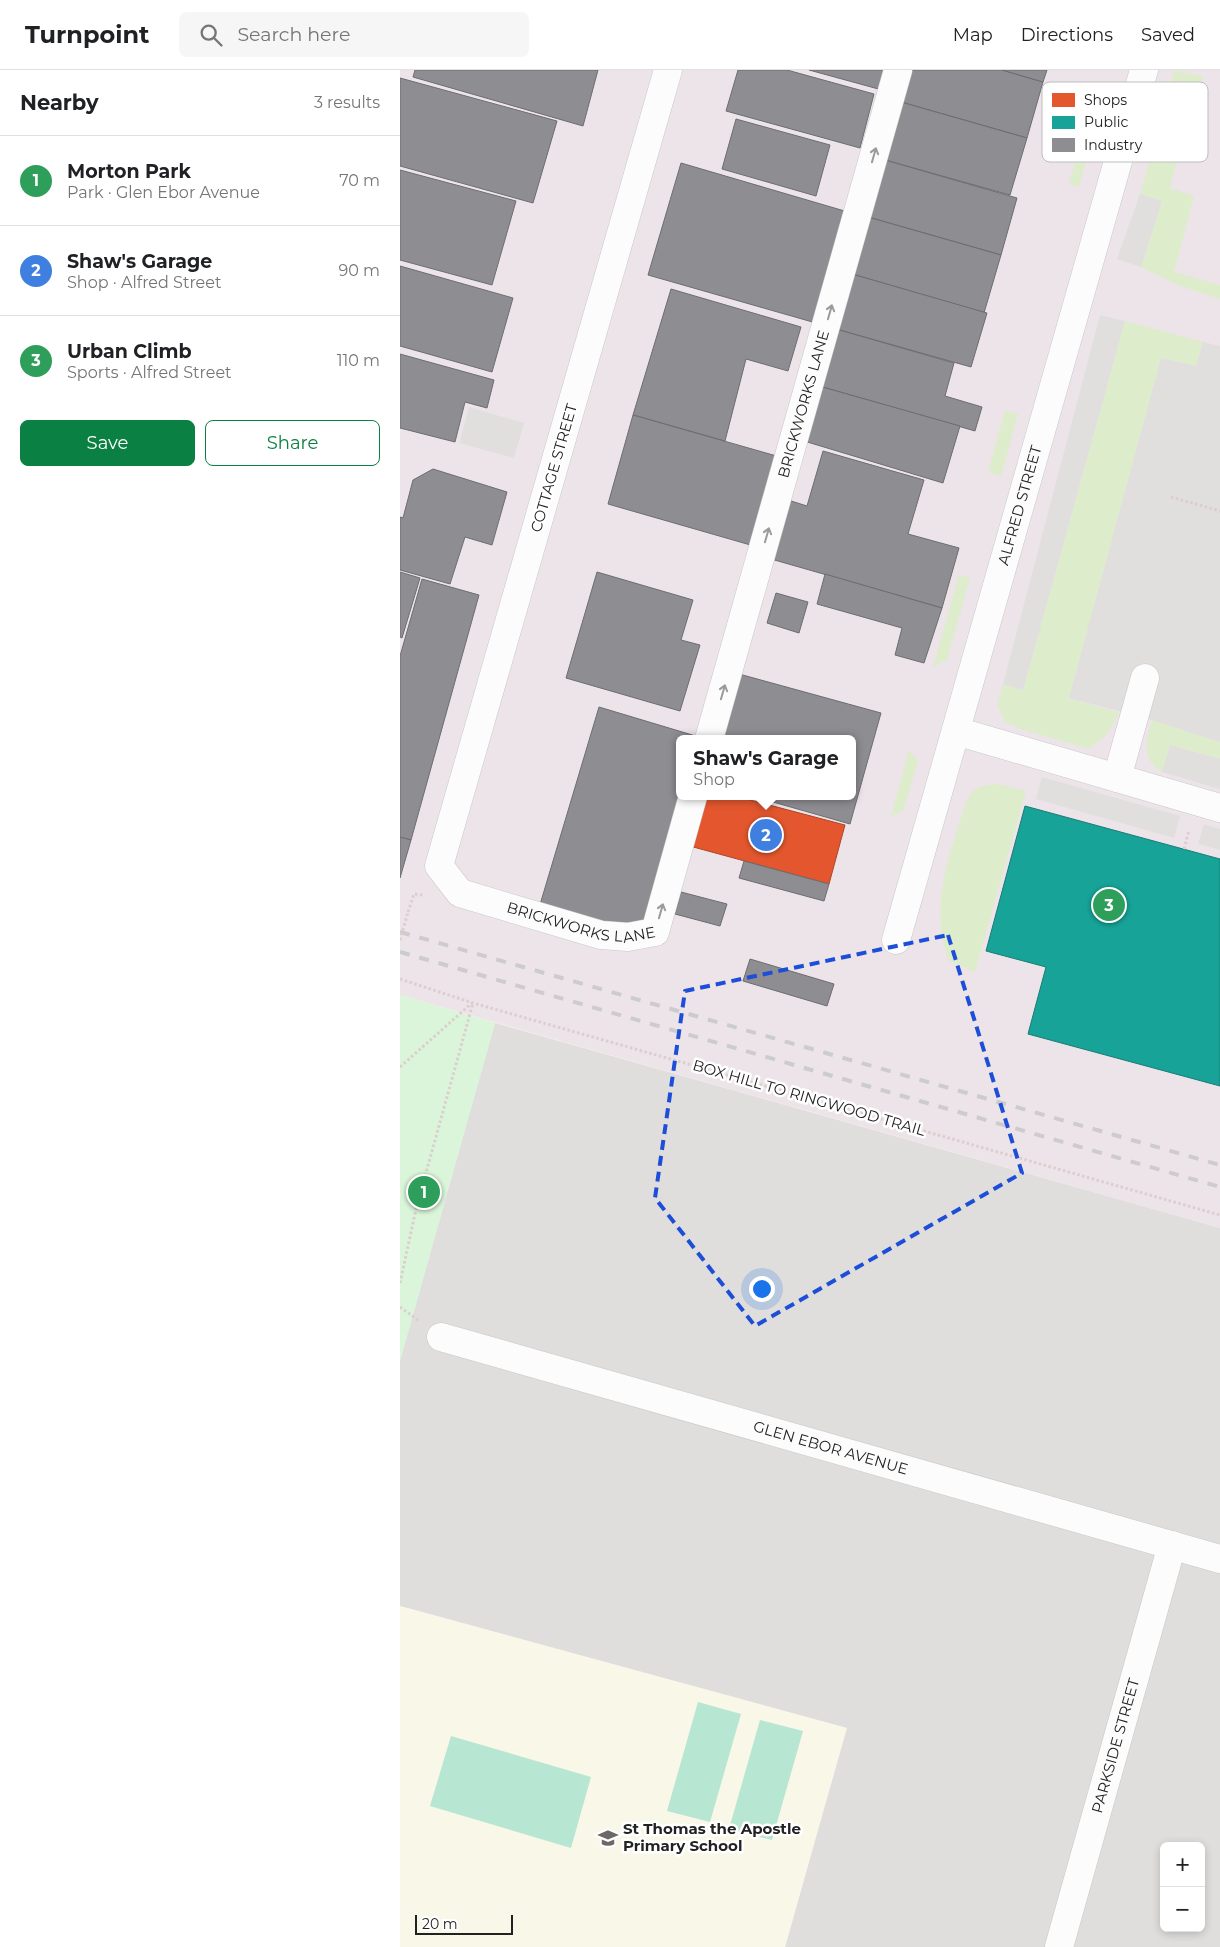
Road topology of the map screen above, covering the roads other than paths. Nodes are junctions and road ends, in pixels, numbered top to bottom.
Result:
1 (668, 70) edge
2 (898, 70) edge
3 (1118, 162) edge
4 (1145, 678) dead end
5 (956, 731) junction
6 (711, 735) edge
7 (1117, 778) junction
8 (692, 800) edge
9 (1220, 808) edge
10 (439, 866) joint
11 (896, 940) dead end
12 (441, 1337) dead end
13 (1172, 1545) junction
14 (1220, 1559) edge
15 (1059, 1947) edge

1 - 10 street, COTTAGE STREET
6 -> 2 street, BRICKWORKS LANE
3 - 5 street, ALFRED STREET
4 - 7 street
5 - 7 street
5 - 11 street, ALFRED STREET
7 - 9 street
10 -> 8 street, BRICKWORKS LANE
12 - 13 street, GLEN EBOR AVENUE
13 - 14 street, GLEN EBOR AVENUE
13 - 15 street, PARKSIDE STREET

